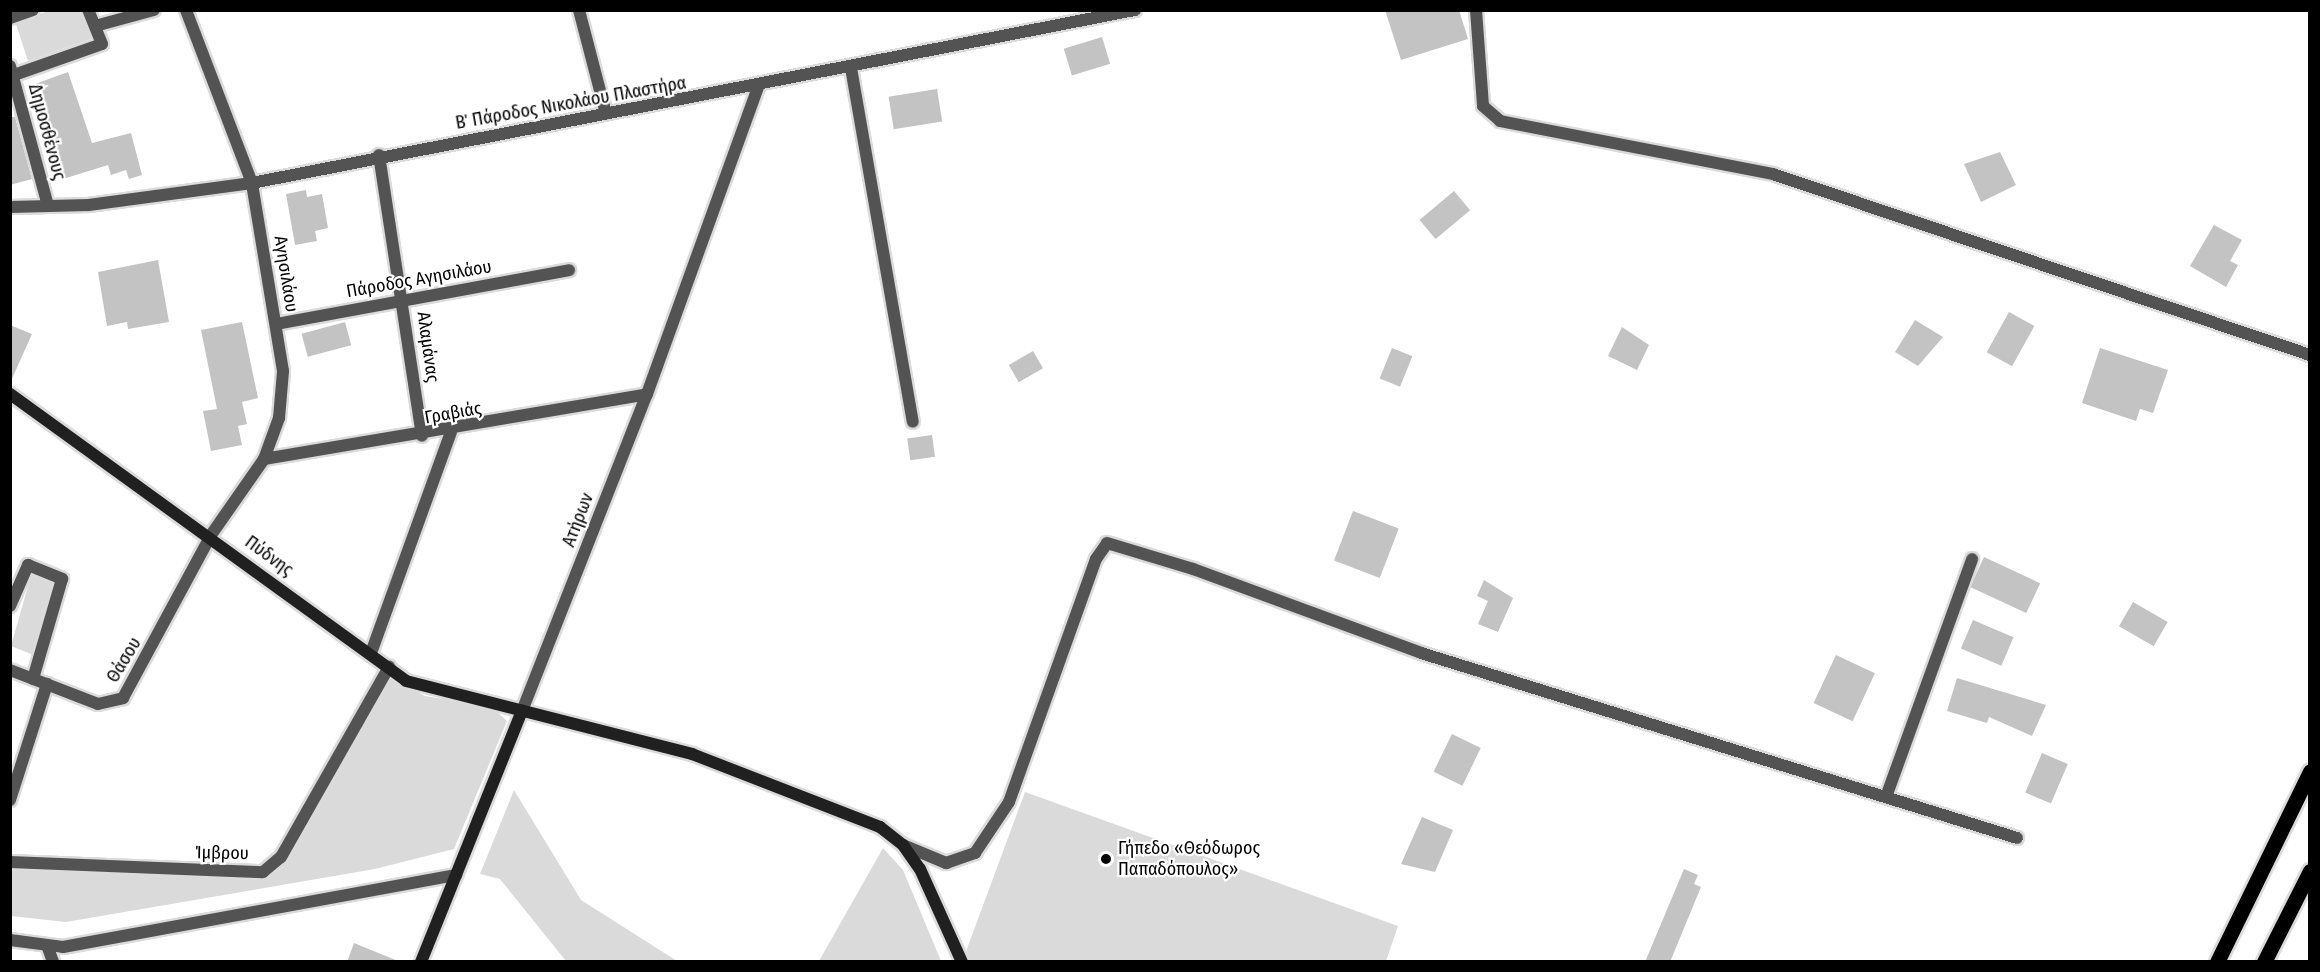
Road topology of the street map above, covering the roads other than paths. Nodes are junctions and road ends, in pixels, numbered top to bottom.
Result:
1 (33, 10) edge
2 (88, 10) edge
3 (154, 10) edge
4 (186, 10) edge
5 (579, 10) edge
6 (1135, 10) edge
7 (1476, 10) edge
8 (10, 18) edge
9 (95, 26) junction
10 (851, 68) junction
11 (12, 71) edge
12 (758, 87) junction
13 (606, 114) junction
14 (379, 155) junction
15 (252, 183) junction
16 (48, 206) junction
17 (10, 207) edge
18 (569, 270) dead end
19 (404, 301) junction
20 (276, 324) junction
21 (2310, 355) edge
22 (10, 394) edge
23 (647, 394) junction
24 (913, 422) dead end
25 (451, 432) junction
26 (422, 436) junction
27 (264, 459) junction
28 (211, 535) junction
29 (1972, 559) dead end
30 (10, 606) edge
31 (371, 654) junction
32 (389, 667) junction
33 (10, 670) edge
34 (33, 679) junction
35 (47, 684) junction
36 (522, 711) junction
37 (2310, 771) edge
38 (1886, 797) junction
39 (10, 801) edge
40 (2017, 838) dead end
41 (903, 845) junction
42 (10, 862) edge
43 (2310, 871) edge
44 (456, 875) junction
45 (10, 940) edge
46 (48, 948) junction
47 (53, 962) edge
48 (421, 962) edge
49 (962, 962) edge
50 (2217, 962) edge
51 (2264, 962) edge

1 - 8 street
2 - 9 street
3 - 9 street
4 - 15 street, Αγησιλάου
5 - 13 street
6 - 10 street, Β΄ Πάροδος Νικολάου Πλαστήρα
7 - 21 street
9 - 11 street
10 - 12 street, Β΄ Πάροδος Νικολάου Πλαστήρα
10 - 24 street
11 - 16 street, Δημοσθένους
12 - 13 street, Β΄ Πάροδος Νικολάου Πλαστήρα
12 - 23 street, Ατήρων
13 - 14 street, Β΄ Πάροδος Νικολάου Πλαστήρα
14 - 15 street, Β΄ Πάροδος Νικολάου Πλαστήρα
14 - 19 street, Αλαμάνας
15 - 16 street, Β΄ Πάροδος Νικολάου Πλαστήρα
15 - 20 street, Αγησιλάου
16 - 17 street, Β΄ Πάροδος Νικολάου Πλαστήρα
18 - 19 street, Πάροδος Αγησιλάου
19 - 20 street, Πάροδος Αγησιλάου
19 - 26 street, Αλαμάνας
20 - 27 street, Αγησιλάου
22 - 28 street, Πύδνης
23 - 25 street, Γραβιάς
23 - 36 street, Ατήρων
25 - 26 street, Γραβιάς
25 - 31 street
26 - 27 street, Γραβιάς
27 - 28 street, Αγησιλάου
28 - 31 street, Πύδνης
28 - 35 street, Θάσου
29 - 38 street
30 - 34 street
31 - 32 street, Πύδνης
32 - 36 street, Πύδνης
32 - 42 street, Ίμβρου
33 - 34 street, Θάσου
34 - 35 street, Θάσου
35 - 39 street
36 - 41 street, Πύδνης
36 - 44 street, Ατήρων
37 - 50 main road
38 - 40 street
38 - 41 street
41 - 49 street
43 - 51 main road
44 - 46 street
44 - 48 street, Ατήρων
45 - 46 street
46 - 47 street

